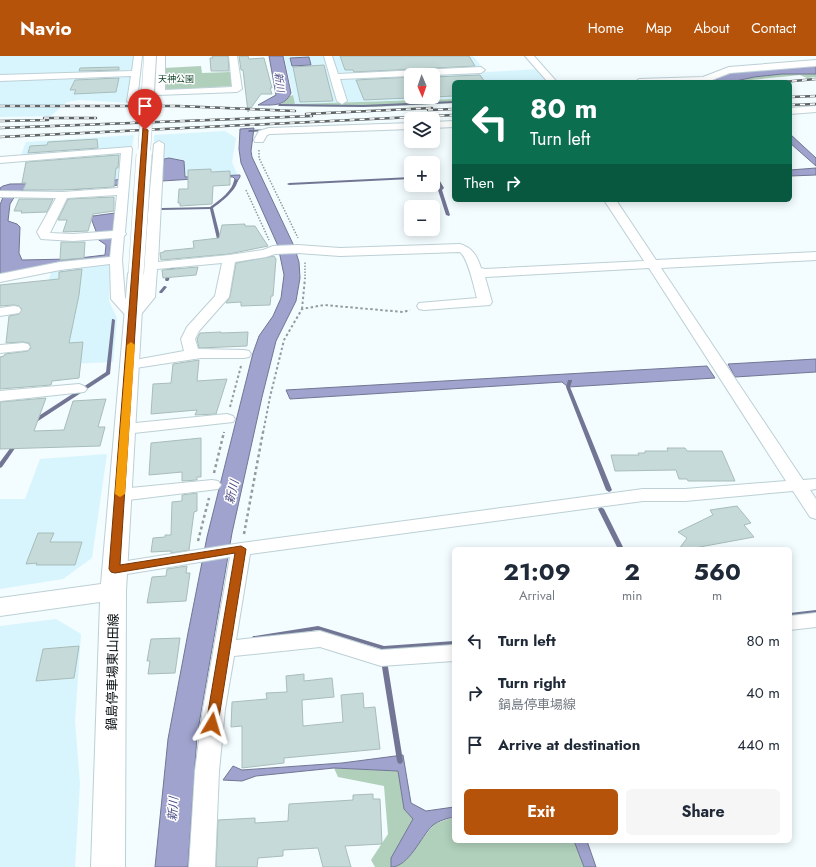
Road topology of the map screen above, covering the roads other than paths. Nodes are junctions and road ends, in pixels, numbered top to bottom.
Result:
1 (138, 56) edge
2 (150, 56) edge
3 (162, 56) edge
4 (233, 56) edge
5 (328, 56) edge
6 (528, 56) edge
7 (816, 63) edge
8 (481, 70) dead end
9 (136, 73) junction
10 (335, 77) junction
11 (0, 78) edge
12 (551, 80) edge
13 (704, 80) edge
14 (132, 101) dead end
15 (342, 101) dead end
16 (816, 109) edge
17 (792, 111) edge
18 (452, 124) edge
19 (440, 125) edge
20 (404, 126) edge
21 (259, 140) road end
22 (160, 144) dead end
23 (0, 160) edge
24 (124, 191) junction
25 (0, 194) edge
26 (63, 196) junction
27 (611, 202) edge
28 (118, 234) junction
29 (816, 256) edge
30 (229, 259) junction
31 (116, 260) junction
32 (652, 264) junction
33 (143, 270) junction
34 (477, 272) junction
35 (0, 278) edge
36 (424, 306) road end
37 (133, 315) junction
38 (23, 347) dead end
39 (0, 349) edge
40 (192, 354) junction
41 (244, 354) road end
42 (130, 365) junction
43 (79, 390) dead end
44 (0, 396) edge
45 (227, 419) road end
46 (125, 429) junction
47 (212, 485) road end
48 (807, 485) edge
49 (120, 494) junction
50 (816, 513) edge
51 (238, 550) junction
52 (114, 580) junction
53 (0, 607) edge
54 (816, 620) edge
55 (792, 623) edge
56 (224, 650) junction
57 (452, 652) edge
58 (108, 867) edge
59 (202, 867) edge

1 - 9 street
2 - 33 main road, 鍋島停車場東山田線, bridge
3 - 4 street
5 - 10 street
6 - 12 street
7 - 13 street
8 - 10 street
9 - 11 street
9 - 14 street
10 - 15 street
16 - 17 street
18 - 19 street
20 - 21 street
22 - 33 street
23 - 24 street
24 - 26 street
24 - 28 street
25 - 26 street
26 - 28 street
27 - 32 street
28 - 31 street
29 - 32 street
30 - 33 street
30 - 34 street
30 - 40 street
31 - 35 street
31 - 37 street
32 - 34 street
32 - 48 street
33 - 37 main road, 鍋島停車場東山田線
34 - 36 street
37 - 42 main road, 鍋島停車場東山田線
38 - 39 street
40 - 41 street
40 - 42 street
42 - 46 main road, 鍋島停車場東山田線
43 - 44 street
45 - 46 street
46 - 49 main road, 鍋島停車場東山田線
47 - 49 street
48 - 50 street
48 - 51 street
49 - 52 main road, 鍋島停車場東山田線
51 - 52 street
51 - 56 street
52 - 53 main road
52 - 58 main road, 鍋島停車場東山田線
54 - 55 street
56 - 57 street
56 - 59 street

